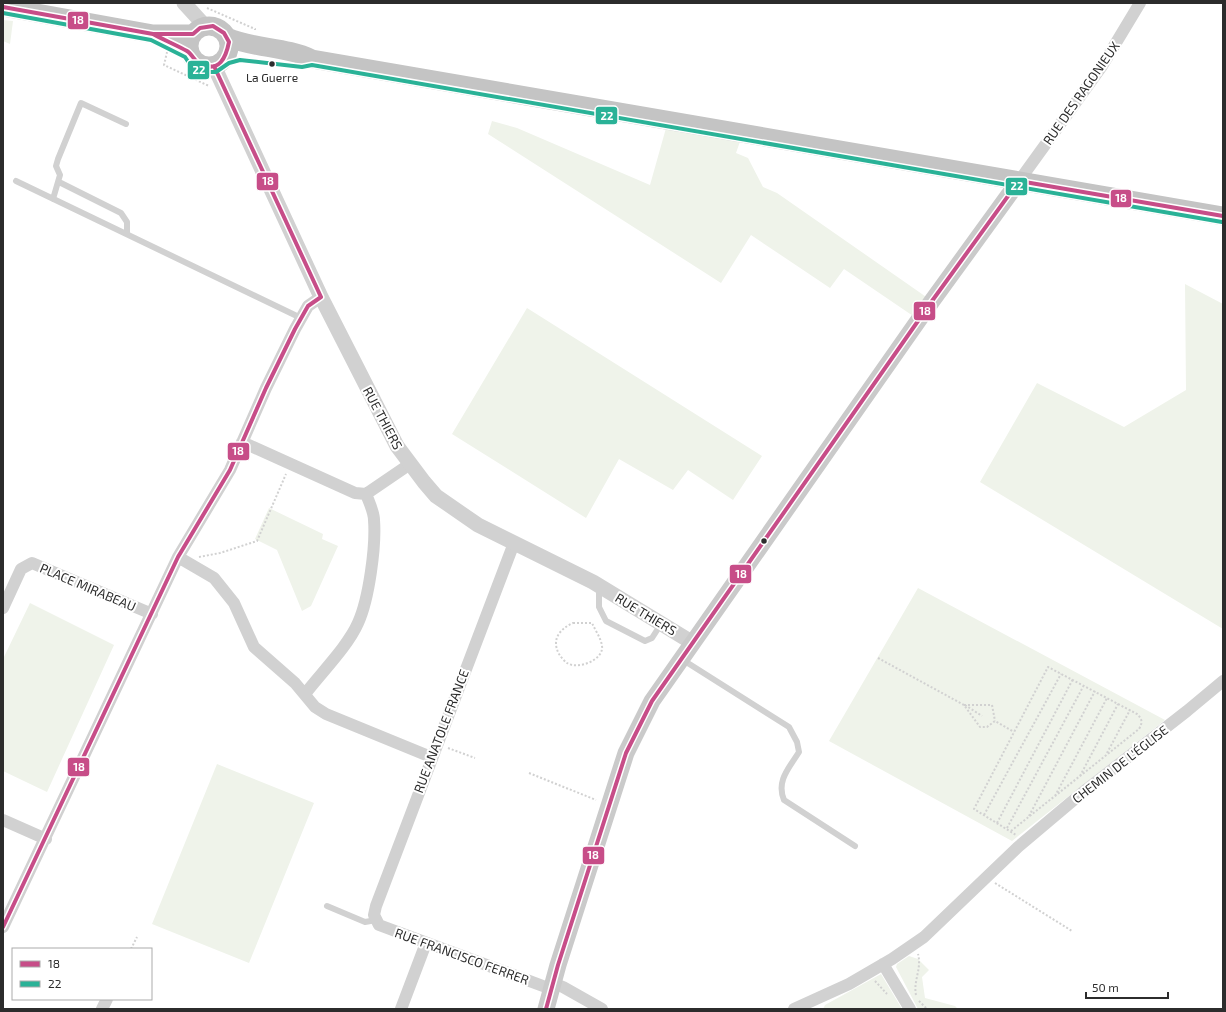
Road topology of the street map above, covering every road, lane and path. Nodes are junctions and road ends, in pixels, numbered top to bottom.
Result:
1 (184, 3) edge
2 (1140, 3) edge
3 (201, 6) dead end
4 (3, 7) edge
5 (199, 30) junction
6 (161, 37) junction
7 (227, 37) junction
8 (252, 45) junction
9 (190, 52) junction
10 (312, 59) junction
11 (220, 61) junction
12 (224, 86) junction
13 (126, 124) dead end
14 (16, 181) dead end
15 (1019, 181) junction
16 (59, 182) junction
17 (53, 199) junction
18 (1223, 216) edge
19 (127, 234) junction
20 (321, 297) junction
21 (301, 318) junction
22 (242, 442) junction
23 (290, 464) junction
24 (410, 464) junction
25 (366, 494) junction
26 (514, 543) junction
27 (178, 556) junction
28 (189, 562) junction
29 (599, 586) junction
30 (3, 608) edge
31 (152, 614) junction
32 (661, 624) junction
33 (693, 642) junction
34 (602, 649) joint
35 (878, 658) dead end
36 (682, 659) junction
37 (1061, 673) junction
38 (1073, 679) junction
39 (1223, 681) edge
40 (1084, 685) junction
41 (1095, 691) junction
42 (305, 694) junction
43 (1107, 698) junction
44 (1118, 704) junction
45 (964, 705) junction
46 (1130, 710) junction
47 (982, 716) dead end
48 (995, 721) junction
49 (1014, 732) junction
50 (436, 744) junction
51 (1106, 756) junction
52 (431, 757) junction
53 (475, 758) dead end
54 (529, 773) dead end
55 (1080, 777) junction
56 (1054, 797) junction
57 (609, 809) junction
58 (984, 815) junction
59 (1028, 818) junction
60 (3, 820) edge
61 (997, 822) junction
62 (1007, 828) junction
63 (1012, 831) junction
64 (46, 839) junction
65 (1021, 845) junction
66 (855, 846) dead end
67 (986, 877) junction
68 (326, 906) dead end
69 (376, 920) junction
70 (3, 927) edge
71 (1072, 931) dead end
72 (137, 937) dead end
73 (426, 943) junction
74 (132, 948) edge
75 (918, 954) dead end
76 (883, 964) junction
77 (868, 984) dead end
78 (552, 986) junction
79 (888, 995) dead end
80 (106, 1000) edge
81 (102, 1009) edge
82 (401, 1009) edge
83 (546, 1009) edge
84 (602, 1009) edge
85 (794, 1009) edge
86 (910, 1009) edge
87 (927, 1009) edge

1 - 5 street
2 - 15 street, RUE DES RAGONIEUX
3 - 8 path
4 - 6 main road
5 - 6 main road
5 - 7 main road
5 - 9 main road
6 - 9 main road
6 - 12 path
7 - 8 main road
7 - 11 main road
8 - 10 main road
9 - 11 main road
10 - 11 main road
10 - 15 main road
11 - 12 street, RUE THIERS
12 - 20 street, RUE THIERS
13 - 16 lane
14 - 17 lane
15 - 18 main road
15 - 33 main road
16 - 17 lane
16 - 19 lane
17 - 19 lane
19 - 21 lane
20 - 21 street
20 - 24 street, RUE THIERS
21 - 22 street
22 - 23 street
22 - 27 street
23 - 25 street
23 - 28 path
24 - 25 street
24 - 26 street, RUE THIERS
25 - 42 street
26 - 29 street, RUE THIERS
26 - 50 street, RUE ANATOLE FRANCE
27 - 28 street
27 - 31 street
28 - 42 street
29 - 32 street, RUE THIERS
29 - 32 lane
30 - 31 street, PLACE MIRABEAU
31 - 64 street
32 - 33 street, RUE THIERS
33 - 36 main road
34 - 34 path
35 - 45 path
36 - 57 main road
36 - 66 lane
37 - 38 path
37 - 49 path
37 - 58 path
38 - 40 path
38 - 61 path
39 - 65 street, CHEMIN DE L'ÉGLISE
40 - 41 path
40 - 62 path
41 - 43 path
41 - 59 path
42 - 52 street
43 - 44 path
43 - 56 path
44 - 46 path
44 - 55 path
45 - 47 path
45 - 48 path
45 - 48 path
46 - 51 path
46 - 51 path
48 - 49 path
49 - 58 path
50 - 52 street, RUE ANATOLE FRANCE
50 - 53 path
51 - 55 path
52 - 69 street, RUE ANATOLE FRANCE
54 - 57 path
55 - 56 path
56 - 59 path
57 - 78 main road
58 - 61 path
59 - 63 path
60 - 64 street
61 - 62 path
62 - 63 path
63 - 65 path
64 - 70 street
65 - 67 street, CHEMIN DE L'ÉGLISE
67 - 71 path
67 - 76 street, CHEMIN DE L'ÉGLISE
68 - 69 lane
69 - 73 street, RUE FRANCISCO FERRER
72 - 74 path
73 - 78 street, RUE FRANCISCO FERRER
73 - 82 street
75 - 87 path
76 - 85 street, CHEMIN DE L'ÉGLISE
76 - 86 street
77 - 79 path
78 - 83 main road
78 - 84 street, RUE FRANCISCO FERRER
80 - 81 street

